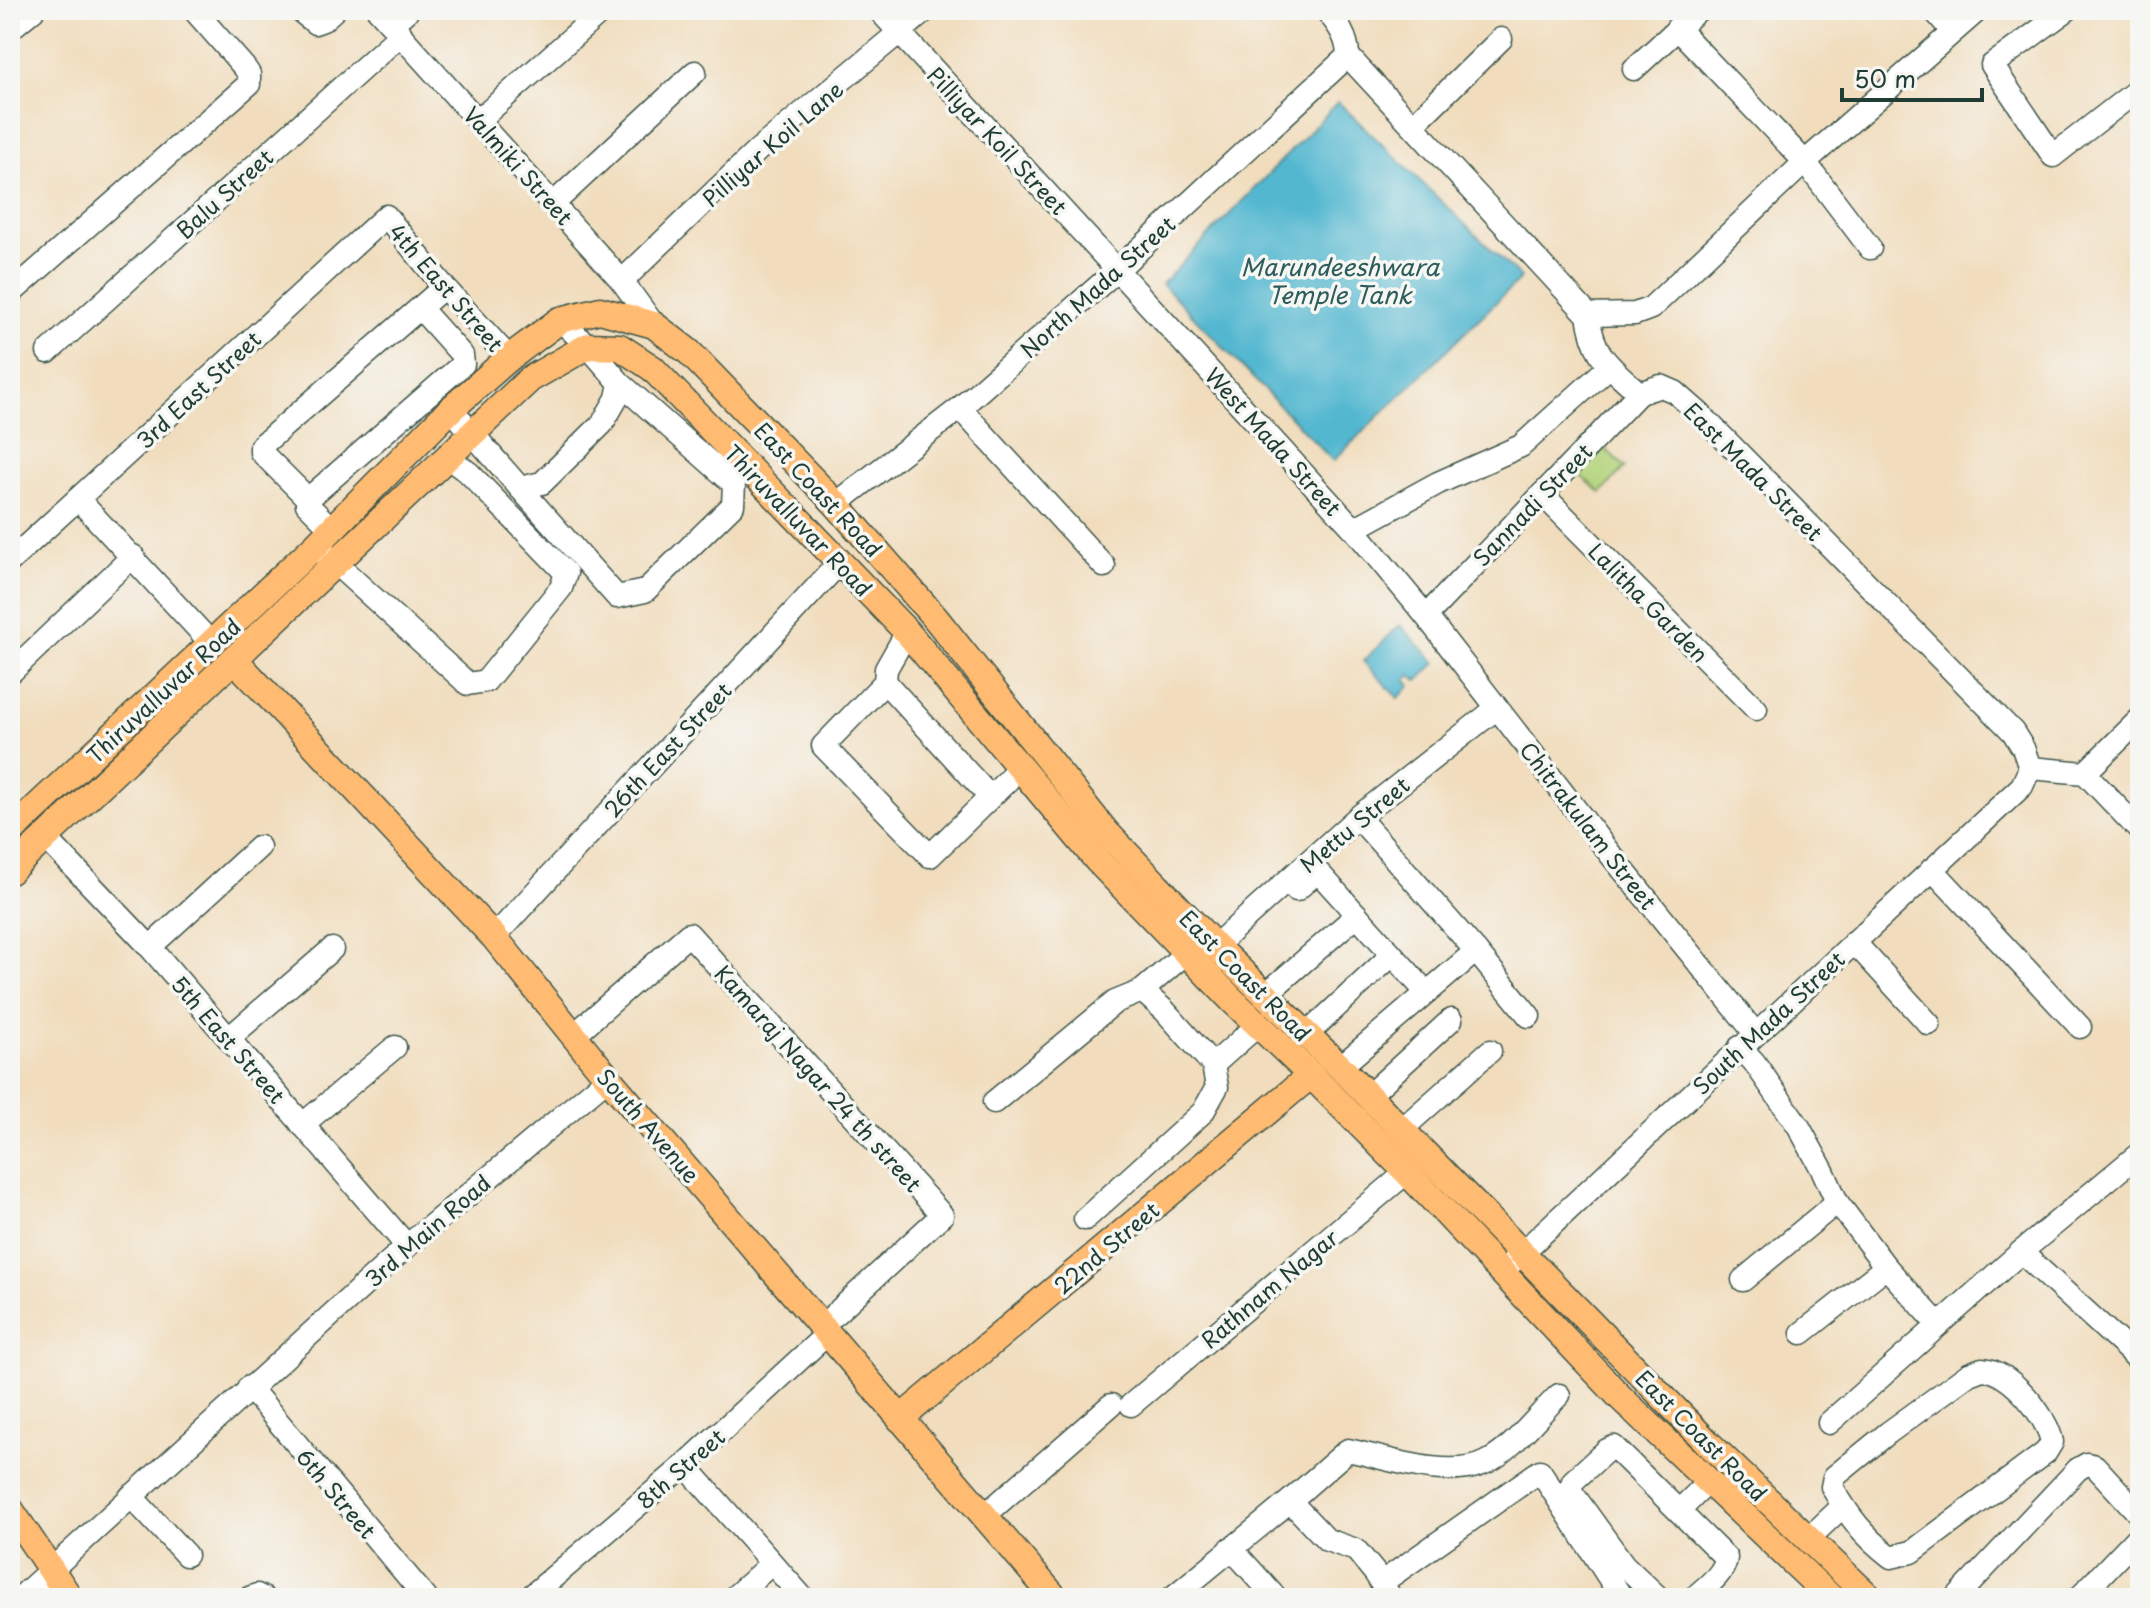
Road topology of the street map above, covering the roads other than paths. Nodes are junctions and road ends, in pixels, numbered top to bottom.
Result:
1 (33, 10) edge
2 (194, 10) edge
3 (299, 10) edge
4 (334, 10) edge
5 (603, 10) edge
6 (879, 10) edge
7 (926, 10) edge
8 (1326, 10) edge
9 (1698, 10) edge
10 (1934, 10) edge
11 (1978, 10) edge
12 (2067, 10) edge
13 (395, 20) edge
14 (1677, 28) junction
15 (10, 29) edge
16 (1952, 31) junction
17 (900, 33) junction
18 (1501, 39) dead end
19 (1348, 56) junction
20 (1634, 69) dead end
21 (695, 72) dead end
22 (2140, 88) edge
23 (479, 120) junction
24 (1413, 125) junction
25 (1805, 162) junction
26 (553, 204) junction
27 (386, 216) joint
28 (1870, 248) dead end
29 (1117, 270) junction
30 (622, 281) junction
31 (444, 287) junction
32 (10, 294) edge
33 (420, 308) junction
34 (1588, 315) junction
35 (560, 320) junction
36 (654, 325) junction
37 (588, 346) junction
38 (48, 352) dead end
39 (509, 358) junction
40 (1610, 366) junction
41 (620, 383) junction
42 (1639, 393) junction
43 (960, 408) junction
44 (451, 409) junction
45 (472, 435) junction
46 (448, 458) junction
47 (520, 488) junction
48 (1542, 494) junction
49 (78, 499) junction
50 (308, 499) junction
51 (836, 504) junction
52 (1354, 529) junction
53 (324, 537) junction
54 (133, 556) junction
55 (10, 561) edge
56 (840, 562) junction
57 (336, 565) junction
58 (1104, 566) dead end
59 (1426, 616) junction
60 (907, 632) junction
61 (212, 644) junction
62 (234, 659) junction
63 (10, 673) edge
64 (885, 682) junction
65 (1497, 708) junction
66 (1756, 709) dead end
67 (2140, 719) edge
68 (1018, 765) junction
69 (2030, 768) junction
70 (2085, 773) junction
71 (990, 797) junction
72 (1358, 817) junction
73 (2140, 831) edge
74 (10, 832) edge
75 (45, 837) junction
76 (259, 847) dead end
77 (1932, 869) junction
78 (10, 871) edge
79 (1357, 915) junction
80 (494, 937) junction
81 (1854, 942) junction
82 (150, 947) junction
83 (332, 949) dead end
84 (1219, 950) junction
85 (1476, 951) junction
86 (1186, 953) junction
87 (1392, 955) junction
88 (1259, 988) junction
89 (1142, 991) junction
90 (1426, 992) junction
91 (1232, 1000) junction
92 (1529, 1016) dead end
93 (1451, 1020) dead end
94 (1259, 1024) junction
95 (1929, 1024) dead end
96 (2080, 1027) dead end
97 (574, 1035) junction
98 (1306, 1035) junction
99 (229, 1038) junction
100 (1748, 1040) junction
101 (395, 1047) dead end
102 (1490, 1051) dead end
103 (1213, 1065) junction
104 (1340, 1067) junction
105 (1311, 1075) junction
106 (608, 1078) junction
107 (1368, 1096) junction
108 (994, 1102) dead end
109 (302, 1125) junction
110 (1401, 1130) junction
111 (2140, 1153) edge
112 (1407, 1172) junction
113 (1837, 1202) junction
114 (1085, 1219) dead end
115 (407, 1246) junction
116 (2021, 1252) junction
117 (1521, 1253) junction
118 (1886, 1267) junction
119 (1501, 1272) junction
120 (1743, 1280) dead end
121 (1939, 1325) junction
122 (824, 1330) junction
123 (1802, 1333) dead end
124 (2140, 1361) edge
125 (249, 1387) junction
126 (1559, 1395) dead end
127 (900, 1419) junction
128 (1829, 1423) dead end
129 (685, 1465) junction
130 (1703, 1477) junction
131 (131, 1496) junction
132 (1290, 1501) junction
133 (1843, 1506) junction
134 (1675, 1507) junction
135 (10, 1509) edge
136 (2140, 1515) edge
137 (984, 1516) junction
138 (2140, 1534) edge
139 (1808, 1539) junction
140 (1231, 1548) junction
141 (186, 1555) dead end
142 (771, 1564) junction
143 (51, 1571) junction
144 (1386, 1590) edge
145 (415, 1594) edge
146 (20, 1598) edge
147 (70, 1598) edge
148 (249, 1598) edge
149 (263, 1598) edge
150 (529, 1598) edge
151 (733, 1598) edge
152 (803, 1598) edge
153 (1055, 1598) edge
154 (1172, 1598) edge
155 (1276, 1598) edge
156 (1622, 1598) edge
157 (1659, 1598) edge
158 (1694, 1598) edge
159 (1831, 1598) edge
160 (1870, 1598) edge
161 (1956, 1598) edge
162 (2079, 1598) edge

1 - 15 street
2 - 32 street
3 - 4 street
5 - 23 street
6 - 17 street, Pilliyar Koil Street
7 - 17 street, Pilliyar Koil Lane
8 - 19 street
9 - 14 street
10 - 16 street
11 - 16 street
12 - 22 street
13 - 23 street, Valmiki Street
13 - 38 street, Balu Street
14 - 20 street
14 - 25 street
16 - 25 street
17 - 29 street, Pilliyar Koil Street
17 - 30 street, Pilliyar Koil Lane
18 - 24 street
19 - 24 street
19 - 29 street, North Mada Street
21 - 26 street
23 - 26 street, Valmiki Street
24 - 34 street
25 - 28 street
25 - 34 street
26 - 30 street, Valmiki Street
27 - 31 street, 4th East Street
27 - 49 street, 3rd East Street
29 - 43 street, North Mada Street
29 - 52 street, West Mada Street
30 - 36 street, Valmiki Street
31 - 33 street
31 - 39 street, 4th East Street
33 - 50 street
33 - 50 street
34 - 40 street
35 - 36 main road, Thiruvalluvar Road
35 - 37 street
35 - 39 main road, Thiruvalluvar Road
36 - 51 main road, East Coast Road
37 - 41 street
37 - 45 main road, Thiruvalluvar Road
37 - 56 main road, Thiruvalluvar Road
39 - 44 main road, Thiruvalluvar Road
40 - 42 street
40 - 52 street
41 - 47 street
41 - 47 street
42 - 48 street, Sannadi Street
42 - 69 street, East Mada Street
43 - 51 street, North Mada Street
43 - 58 street
44 - 45 street
44 - 53 main road, Thiruvalluvar Road
45 - 46 main road, Thiruvalluvar Road
45 - 47 street
46 - 57 main road, Thiruvalluvar Road
46 - 57 street
48 - 59 street, Sannadi Street
48 - 66 street, Lalitha Garden
49 - 54 street
49 - 55 street, 3rd East Street
50 - 53 street
51 - 84 main road, East Coast Road
52 - 59 street, West Mada Street
53 - 57 street
53 - 61 main road, Thiruvalluvar Road
54 - 61 street
54 - 63 street
56 - 60 main road, Thiruvalluvar Road
56 - 80 street, 26th East Street
57 - 62 main road, Thiruvalluvar Road
59 - 65 street, Chitrakulam Street
60 - 64 street
60 - 68 main road, Thiruvalluvar Road
61 - 74 main road, Thiruvalluvar Road
62 - 75 main road, Thiruvalluvar Road
62 - 80 main road, South Avenue
64 - 71 street
64 - 71 street
65 - 72 street, Mettu Street
65 - 100 street, Chitrakulam Street
67 - 70 street
68 - 71 street
68 - 86 main road, Thiruvalluvar Road
69 - 70 street
69 - 77 street, South Mada Street
70 - 73 street
72 - 84 street, Mettu Street
72 - 85 street
75 - 78 main road, Thiruvalluvar Road
75 - 82 street, 5th East Street
76 - 82 street
77 - 81 street, South Mada Street
77 - 96 street
79 - 84 street
79 - 87 street
79 - 88 street
80 - 97 main road, South Avenue
81 - 95 street
81 - 100 street, South Mada Street
82 - 99 street, 5th East Street
83 - 99 street
84 - 88 main road, East Coast Road
85 - 90 street
85 - 92 street
86 - 89 street
86 - 91 main road, Thiruvalluvar Road
87 - 90 street
87 - 98 street
88 - 91 main road
88 - 98 main road, East Coast Road
89 - 103 street
89 - 108 street
90 - 104 street
91 - 94 main road, Thiruvalluvar Road
93 - 107 street
94 - 103 street
94 - 105 main road, Thiruvalluvar Road
97 - 106 main road, South Avenue
97 - 122 street, Kamaraj Nagar 24 th street
98 - 104 main road, East Coast Road
99 - 109 street, 5th East Street
100 - 113 street, Chitrakulam Street
100 - 117 street, South Mada Street
101 - 109 street
102 - 110 street
103 - 114 street
104 - 107 main road, East Coast Road
105 - 112 main road, East Coast Road
105 - 127 main road, 22nd Street
106 - 115 street, 3rd Main Road
106 - 122 main road, South Avenue
107 - 110 main road, East Coast Road
109 - 115 street, 5th East Street
110 - 117 main road, East Coast Road
111 - 116 street
112 - 119 main road, East Coast Road
112 - 137 street, Rathnam Nagar
113 - 118 street, Chitrakulam Street
113 - 120 street
115 - 125 street, 3rd Main Road
116 - 121 street
116 - 124 street
117 - 119 street, South Mada Street
117 - 139 main road, East Coast Road
118 - 121 street, Chitrakulam Street
118 - 123 street
119 - 130 main road, East Coast Road
121 - 128 street
122 - 127 main road, South Avenue
122 - 129 street, 8th Street
125 - 131 street, 3rd Main Road
125 - 145 street, 6th Street
126 - 132 street
127 - 137 main road, South Avenue
129 - 142 street
129 - 150 street, 8th Street
130 - 134 street
130 - 159 main road, East Coast Road
131 - 141 street
131 - 143 street, 3rd Main Road
132 - 140 street
132 - 144 street
133 - 133 street
133 - 139 street
134 - 157 street
134 - 158 street
135 - 143 main road
136 - 161 street
137 - 153 main road, South Avenue
138 - 162 street
139 - 160 main road, East Coast Road
140 - 154 street
140 - 155 street
142 - 151 street
142 - 152 street
143 - 146 street, 3rd Main Road
143 - 147 main road
144 - 156 street
148 - 149 street

